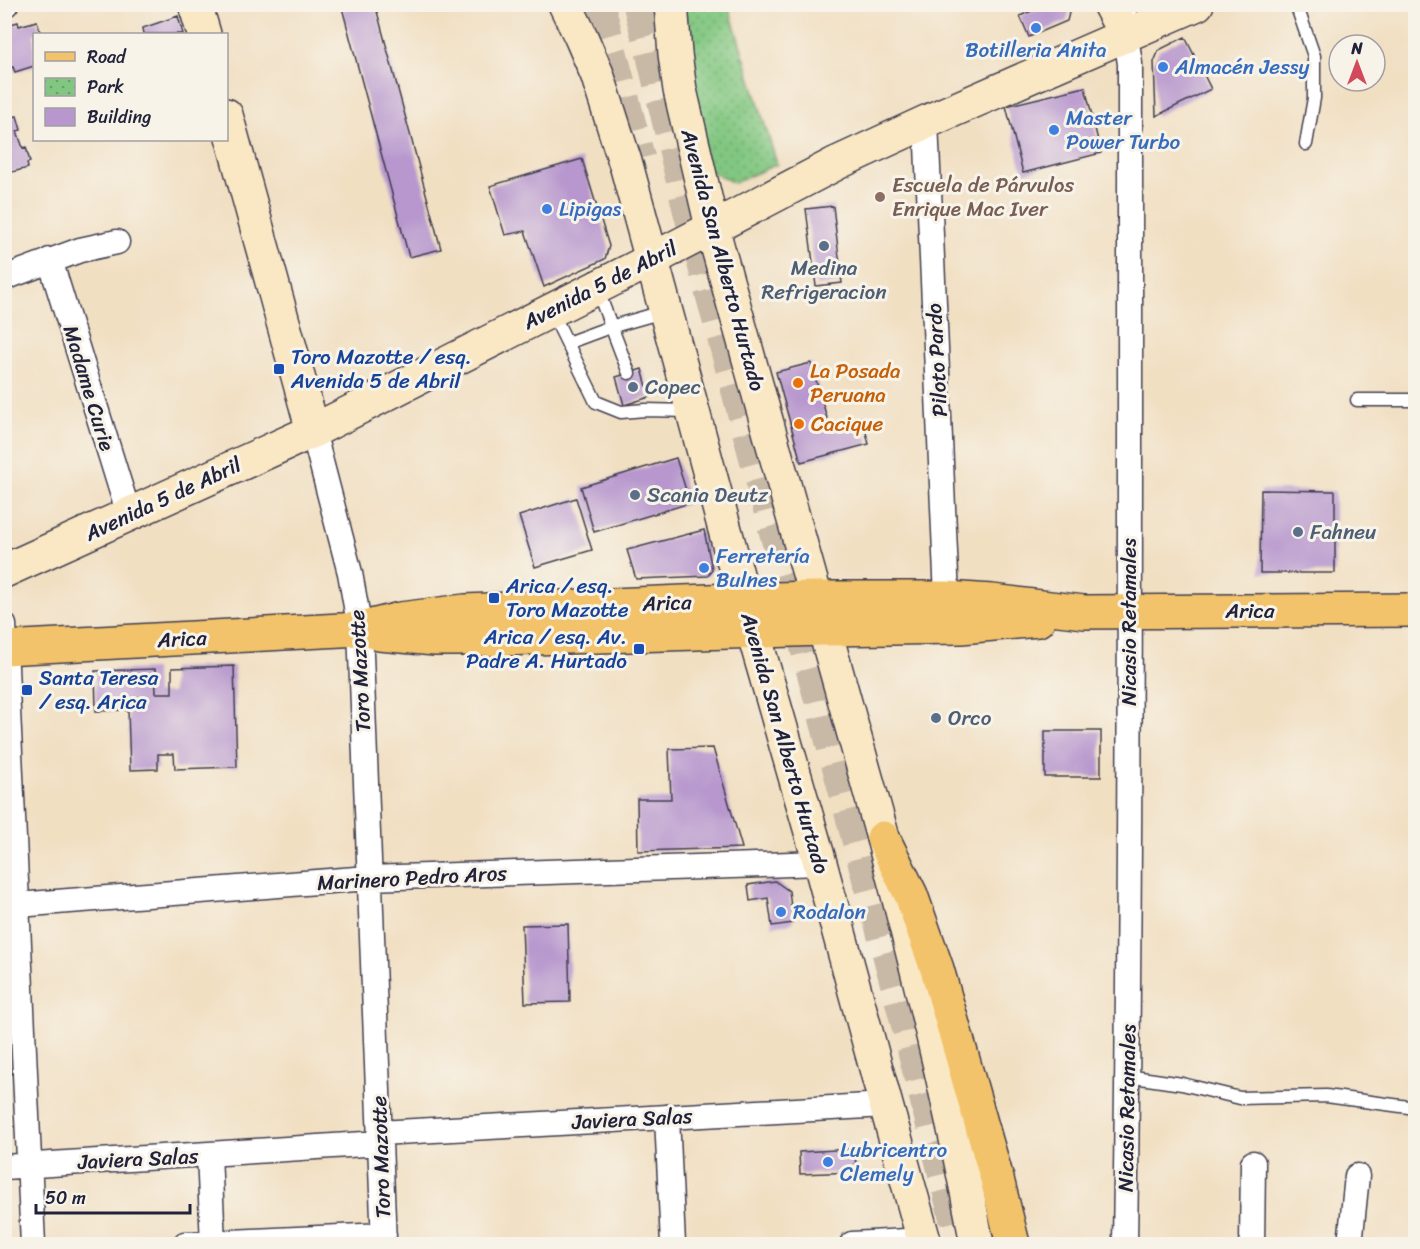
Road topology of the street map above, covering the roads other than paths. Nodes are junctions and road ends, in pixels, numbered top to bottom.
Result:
1 (195, 4) edge
2 (565, 4) edge
3 (671, 4) edge
4 (1109, 4) edge
5 (1197, 4) edge
6 (1296, 4) edge
7 (1127, 20) edge
8 (204, 33) edge
9 (228, 122) edge
10 (926, 122) junction
11 (1306, 144) dead end
12 (712, 227) junction
13 (117, 242) dead end
14 (653, 259) junction
15 (50, 260) junction
16 (4, 278) edge
17 (596, 288) junction
18 (551, 310) junction
19 (667, 310) junction
20 (610, 327) junction
21 (567, 343) junction
22 (629, 373) dead end
23 (1357, 400) dead end
24 (1416, 400) edge
25 (694, 411) junction
26 (313, 431) junction
27 (129, 515) junction
28 (4, 572) edge
29 (815, 598) junction
30 (947, 598) junction
31 (744, 600) junction
32 (1416, 610) edge
33 (1129, 611) junction
34 (1084, 612) junction
35 (824, 629) junction
36 (360, 630) junction
37 (754, 632) junction
38 (5, 640) edge
39 (883, 838) junction
40 (820, 863) junction
41 (369, 878) junction
42 (11, 905) edge
43 (1128, 1076) junction
44 (886, 1106) junction
45 (1416, 1108) edge
46 (667, 1117) junction
47 (380, 1138) junction
48 (209, 1154) junction
49 (1253, 1163) dead end
50 (29, 1165) junction
51 (4, 1167) edge
52 (1357, 1176) dead end
53 (384, 1240) edge
54 (299, 1242) edge
55 (925, 1243) edge
56 (213, 1244) edge
57 (33, 1245) edge
58 (185, 1245) edge
59 (673, 1245) edge
60 (852, 1245) edge
61 (976, 1245) edge
62 (1013, 1245) edge
63 (1125, 1245) edge
64 (1252, 1245) edge
65 (1350, 1245) edge

1 - 8 main road
2 - 14 main road, Avenida San Alberto Hurtado
3 - 12 main road, Avenida San Alberto Hurtado
4 - 7 main road, Nicasio Retamales
5 - 7 main road, Avenida 5 de Abril
6 - 11 lane
7 - 10 main road, Avenida 5 de Abril
7 - 33 street, Nicasio Retamales
9 - 26 main road, Toro Mazotte
10 - 12 main road, Avenida 5 de Abril
10 - 30 street, Piloto Pardo
12 - 14 main road, Avenida 5 de Abril
12 - 29 main road, Avenida San Alberto Hurtado
13 - 15 street
14 - 17 main road, Avenida 5 de Abril
14 - 19 main road, Avenida San Alberto Hurtado
15 - 16 street
15 - 27 street, Madame Curie
17 - 18 main road, Avenida 5 de Abril
17 - 20 lane
18 - 21 lane
18 - 26 main road, Avenida 5 de Abril
19 - 20 lane
19 - 25 main road, Avenida San Alberto Hurtado
20 - 21 lane
20 - 22 lane
21 - 25 lane
23 - 24 lane
25 - 31 main road, Avenida San Alberto Hurtado
26 - 27 main road, Avenida 5 de Abril
26 - 36 street, Toro Mazotte
27 - 28 main road, Avenida 5 de Abril
29 - 30 main road, Arica
29 - 31 main road, Arica
29 - 35 main road, Avenida San Alberto Hurtado
30 - 34 main road, Arica
31 - 36 main road, Arica
31 - 37 main road, Avenida San Alberto Hurtado
32 - 33 main road, Arica
33 - 34 main road, Arica
33 - 43 street, Nicasio Retamales
34 - 35 main road, Arica
35 - 37 main road, Arica
35 - 39 main road, Avenida San Alberto Hurtado
36 - 37 main road, Arica
36 - 38 main road, Arica
36 - 41 street, Toro Mazotte
37 - 40 main road, Avenida San Alberto Hurtado
38 - 42 street
39 - 61 main road, Avenida San Alberto Hurtado
39 - 62 main road
40 - 41 street, Marinero Pedro Aros
40 - 44 main road, Avenida San Alberto Hurtado
41 - 42 street, Marinero Pedro Aros
41 - 47 street, Toro Mazotte
42 - 50 street
43 - 45 lane
43 - 63 street, Nicasio Retamales
44 - 46 street, Javiera Salas
44 - 55 main road, Avenida San Alberto Hurtado
46 - 47 street, Javiera Salas
46 - 59 street
47 - 48 street, Javiera Salas
47 - 53 street, Toro Mazotte
48 - 50 street, Javiera Salas
48 - 56 street
49 - 64 street
50 - 51 street, Javiera Salas
50 - 57 street
52 - 65 street
53 - 54 street
54 - 56 street
55 - 60 street
56 - 58 street

